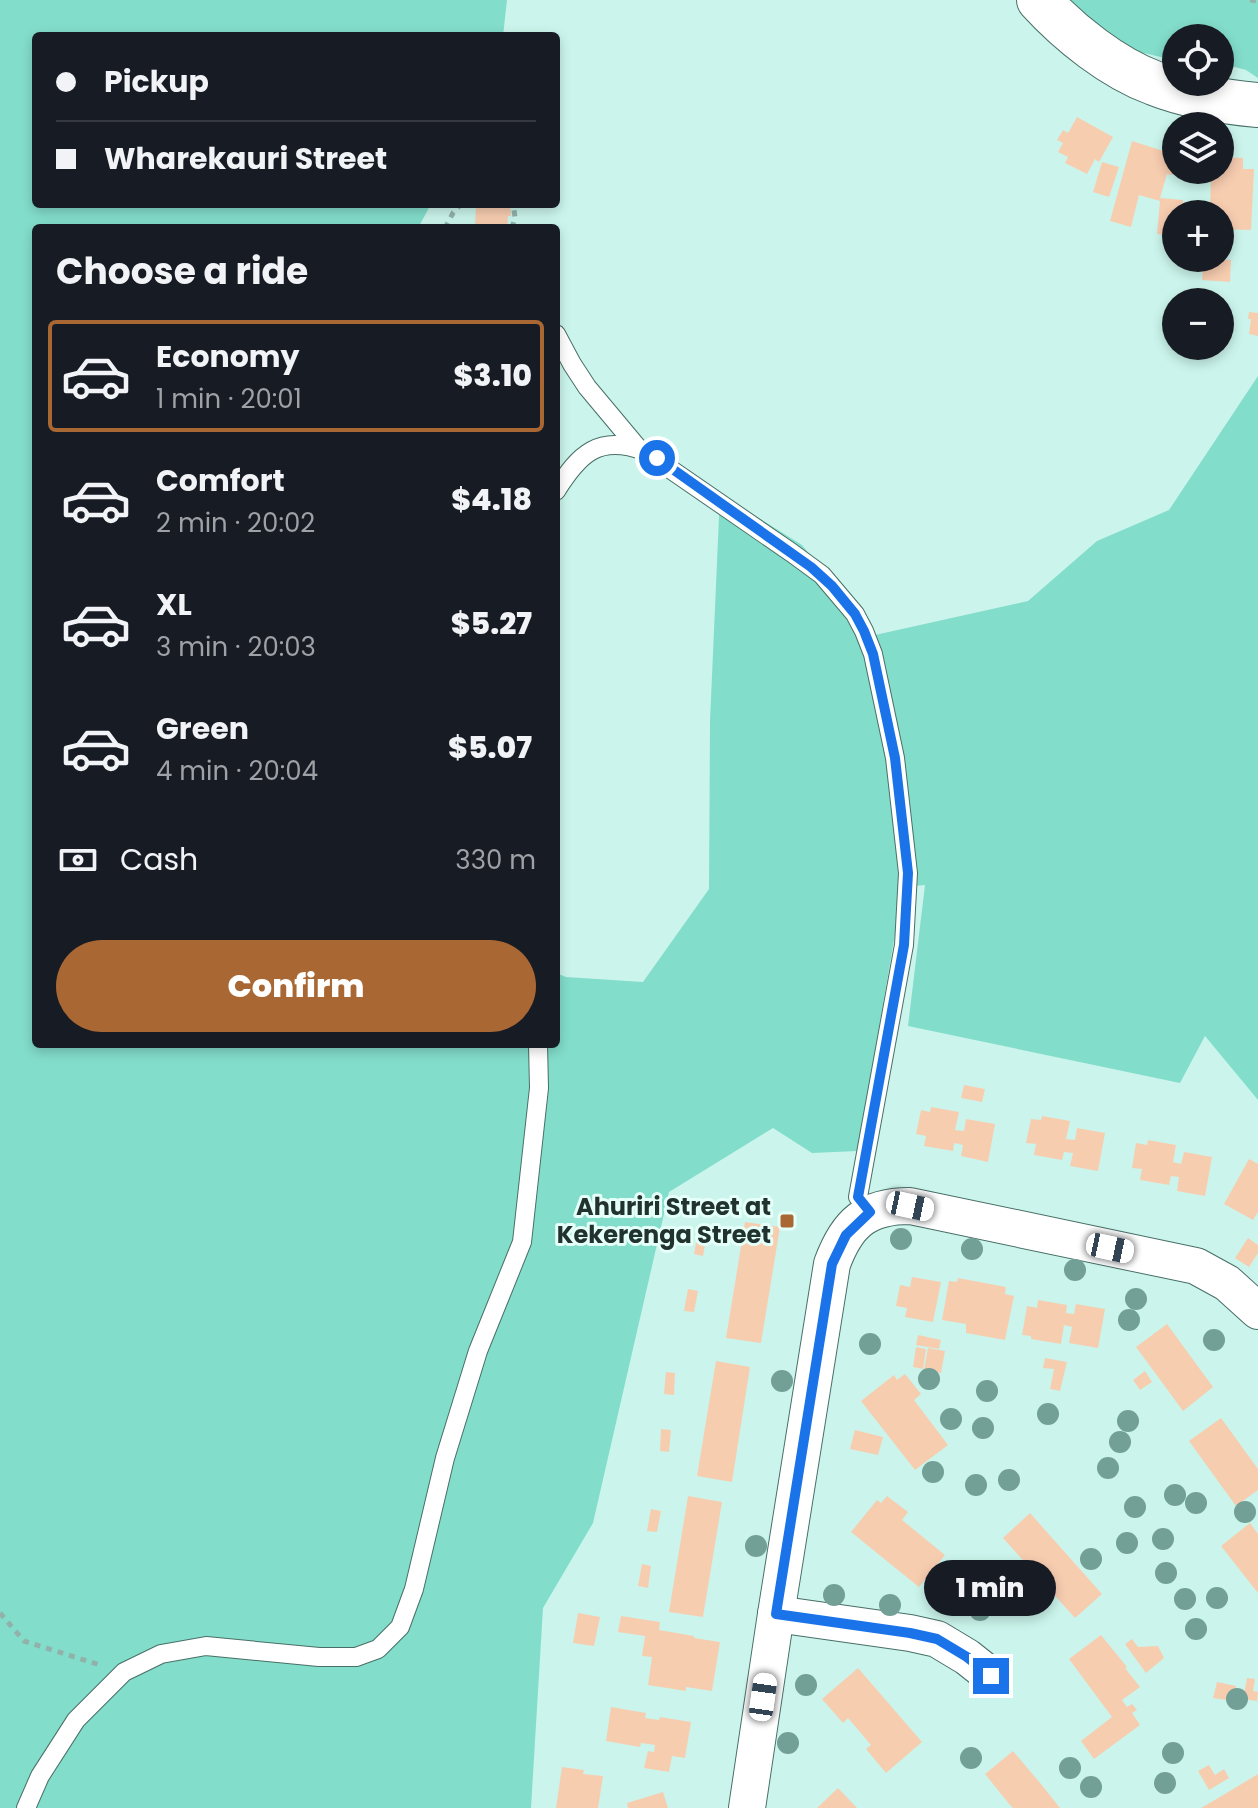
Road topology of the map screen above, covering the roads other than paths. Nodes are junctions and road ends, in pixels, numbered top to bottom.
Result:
1 (1039, 0) edge
2 (1258, 105) edge
3 (560, 342) edge
4 (638, 449) junction
5 (560, 485) edge
6 (538, 1048) edge
7 (870, 1212) junction
8 (1258, 1311) edge
9 (776, 1614) junction
10 (991, 1676) dead end
11 (26, 1808) edge
12 (747, 1808) edge

1 - 2 main road
3 - 4 lane
4 - 5 lane
4 - 7 lane
6 - 11 lane
7 - 8 street
7 - 9 street
9 - 10 street
9 - 12 street

